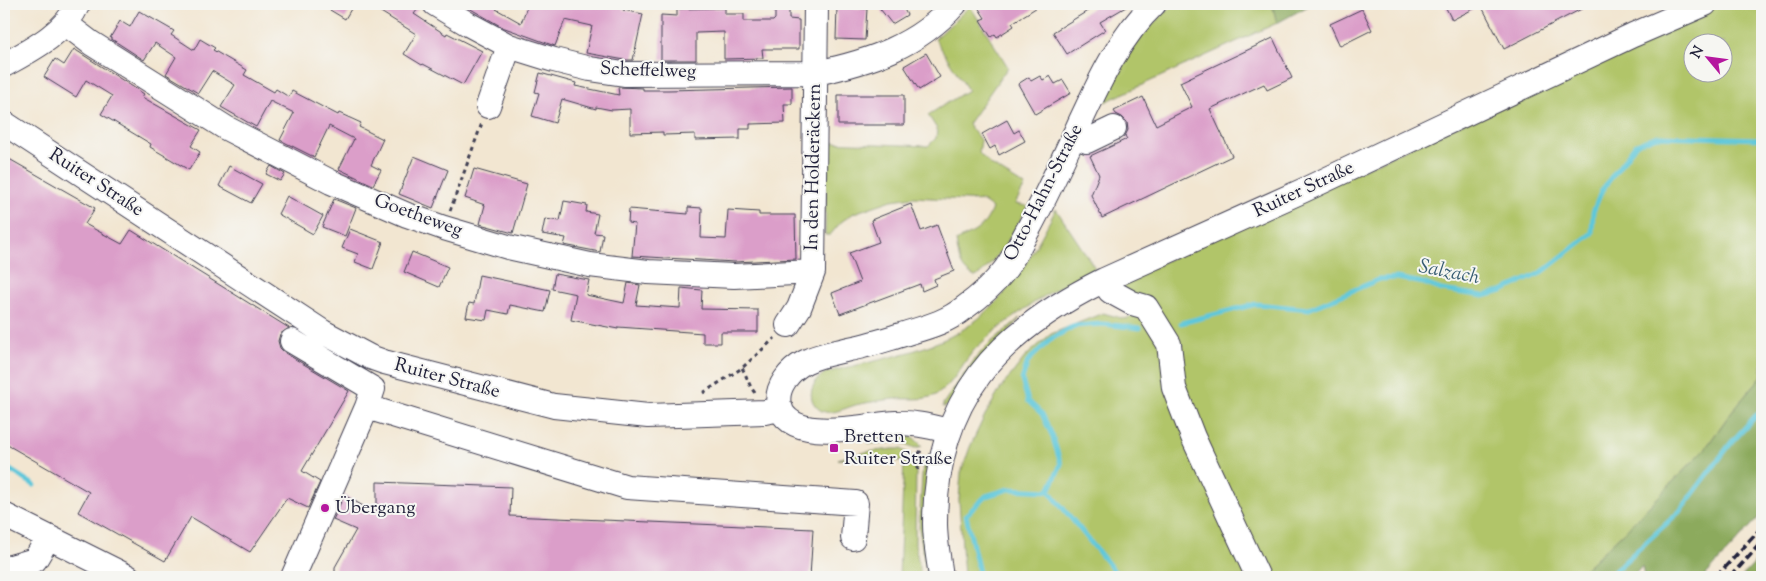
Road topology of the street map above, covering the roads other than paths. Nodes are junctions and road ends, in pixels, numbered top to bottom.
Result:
1 (435, 4) edge
2 (816, 4) edge
3 (954, 4) edge
4 (1154, 4) edge
5 (1705, 4) edge
6 (72, 10) edge
7 (509, 46) junction
8 (4, 64) edge
9 (816, 73) junction
10 (488, 106) road end
11 (4, 122) edge
12 (1114, 128) dead end
13 (1074, 136) junction
14 (813, 272) junction
15 (1104, 280) junction
16 (788, 325) road end
17 (292, 340) dead end
18 (366, 407) junction
19 (775, 410) junction
20 (949, 431) junction
21 (4, 516) edge
22 (48, 538) junction
23 (854, 538) dead end
24 (4, 569) edge
25 (128, 577) edge
26 (293, 577) edge
27 (941, 577) edge
28 (1258, 577) edge

1 - 7 street, Scheffelweg
2 - 9 street, In den Holderäckern
3 - 9 street, Scheffelweg
4 - 13 street, Otto-Hahn-Straße
5 - 15 street, Ruiter Straße
6 - 8 street
6 - 14 street, Goetheweg
7 - 9 street, Scheffelweg
7 - 10 street
9 - 14 street, In den Holderäckern
11 - 19 street, Ruiter Straße
12 - 13 street
13 - 19 street, Otto-Hahn-Straße
14 - 16 street, In den Holderäckern
15 - 20 street, Ruiter Straße
15 - 28 street
17 - 18 street
18 - 23 street
18 - 26 street
19 - 20 street
20 - 27 street, Ruiter Straße
21 - 22 street
22 - 24 street
22 - 25 street

